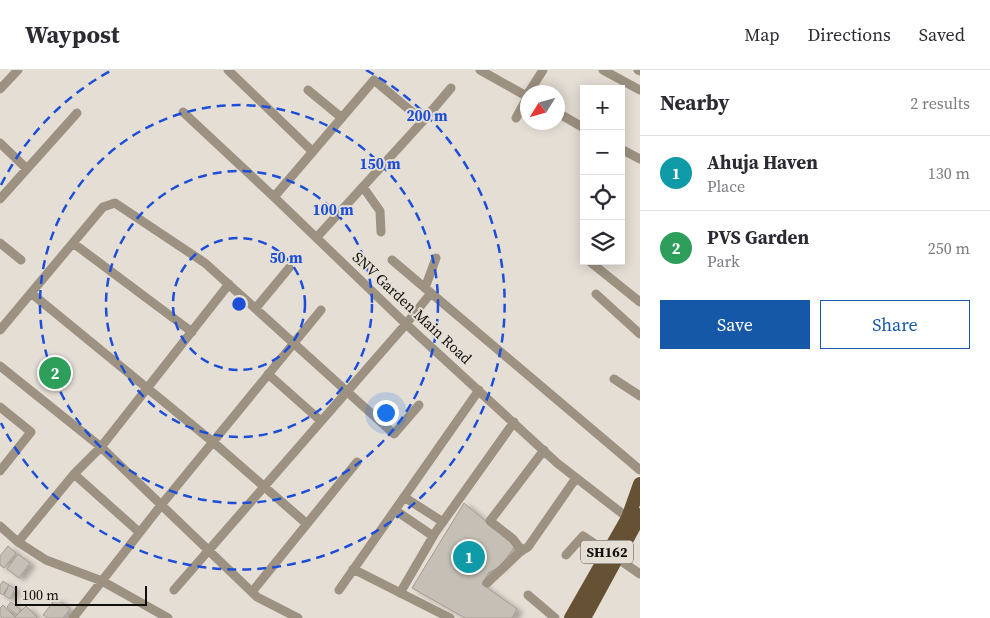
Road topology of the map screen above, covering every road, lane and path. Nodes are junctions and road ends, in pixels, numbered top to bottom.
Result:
1 (18, 70) edge
2 (228, 70) edge
3 (480, 70) edge
4 (543, 70) edge
5 (604, 70) edge
6 (534, 85) edge
7 (452, 88) dead end
8 (0, 89) edge
9 (308, 90) dead end
10 (640, 90) edge
11 (520, 92) edge
12 (520, 110) edge
13 (76, 112) dead end
14 (183, 112) dead end
15 (565, 117) edge
16 (342, 118) junction
17 (516, 118) dead end
18 (423, 120) junction
19 (580, 126) edge
20 (0, 144) edge
21 (625, 151) edge
22 (313, 152) junction
23 (640, 159) edge
24 (27, 169) junction
25 (363, 187) junction
26 (274, 197) junction
27 (0, 199) edge
28 (381, 232) dead end
29 (317, 237) junction
30 (73, 242) junction
31 (0, 243) edge
32 (436, 258) dead end
33 (21, 260) dead end
34 (392, 260) dead end
35 (594, 265) edge
36 (289, 268) dead end
37 (229, 284) junction
38 (428, 291) junction
39 (31, 293) junction
40 (596, 294) dead end
41 (640, 302) edge
42 (256, 308) junction
43 (321, 310) dead end
44 (406, 324) junction
45 (0, 330) edge
46 (192, 332) junction
47 (640, 334) edge
48 (294, 343) junction
49 (0, 366) edge
50 (268, 374) junction
51 (614, 379) dead end
52 (148, 387) junction
53 (480, 390) junction
54 (347, 391) junction
55 (640, 396) edge
56 (419, 405) dead end
57 (0, 407) edge
58 (321, 420) junction
59 (514, 422) junction
60 (212, 442) junction
61 (101, 447) junction
62 (544, 450) junction
63 (357, 462) dead end
64 (0, 470) edge
65 (640, 470) edge
66 (74, 474) junction
67 (576, 478) junction
68 (640, 484) edge
69 (264, 486) junction
70 (404, 497) junction
71 (162, 504) junction
72 (395, 510) junction
73 (636, 521) edge
74 (443, 522) junction
75 (308, 524) junction
76 (0, 526) edge
77 (139, 532) junction
78 (433, 536) junction
79 (18, 542) junction
80 (209, 550) junction
81 (522, 551) junction
82 (612, 555) junction
83 (566, 556) dead end
84 (353, 569) junction
85 (640, 574) edge
86 (102, 581) junction
87 (487, 583) dead end
88 (174, 590) dead end
89 (339, 590) dead end
90 (252, 592) junction
91 (400, 593) junction
92 (528, 595) dead end
93 (587, 613) edge
94 (162, 617) edge
95 (73, 618) edge
96 (298, 618) edge
97 (450, 618) edge
98 (555, 618) edge
99 (571, 618) edge

1 - 8 street
2 - 22 street
3 - 11 street
4 - 6 street
5 - 10 street
7 - 18 street
9 - 16 street
12 - 17 street
13 - 24 street
14 - 26 street, SNV Garden Main Road
15 - 19 street
16 - 18 street
16 - 22 street
18 - 25 street
20 - 24 street
21 - 23 street
22 - 26 street
24 - 27 street
25 - 28 street
25 - 29 street
26 - 29 street, SNV Garden Main Road
29 - 44 street, SNV Garden Main Road
30 - 37 street
30 - 39 street
30 - 46 street
31 - 33 street
32 - 38 street
34 - 38 street
35 - 41 street
36 - 42 street
37 - 42 street
37 - 46 street
38 - 44 street
38 - 65 street
39 - 45 street
39 - 52 street
40 - 47 street
42 - 48 street
43 - 48 street
44 - 53 street, SNV Garden Main Road
44 - 54 street
46 - 52 street
48 - 50 street
48 - 54 street
49 - 61 street
50 - 58 street
50 - 60 street
51 - 55 street
52 - 60 street
52 - 61 street
53 - 59 street, SNV Garden Main Road
53 - 70 street
54 - 56 street
54 - 58 street
57 - 64 street
58 - 69 street
59 - 62 street, SNV Garden Main Road
59 - 74 street
60 - 69 street
60 - 71 street
61 - 66 street
61 - 71 street
62 - 67 street, SNV Garden Main Road
62 - 81 street
63 - 75 street
66 - 77 street
66 - 79 street
67 - 73 street, SNV Garden Main Road
67 - 81 street
68 - 73 main road, SH162
69 - 75 street
69 - 80 street
70 - 72 street
70 - 74 street
71 - 77 street
71 - 80 street
72 - 78 street
72 - 84 street
73 - 82 main road, SH162
74 - 78 street
75 - 90 street
76 - 79 street
77 - 86 street
78 - 91 street
79 - 86 street
80 - 88 street
80 - 90 street
81 - 87 street
82 - 83 street
82 - 85 street
82 - 93 main road, SH162
84 - 89 street
84 - 91 street
86 - 94 street
86 - 95 street
90 - 96 street
91 - 97 street
92 - 98 street
93 - 99 main road, SH162

